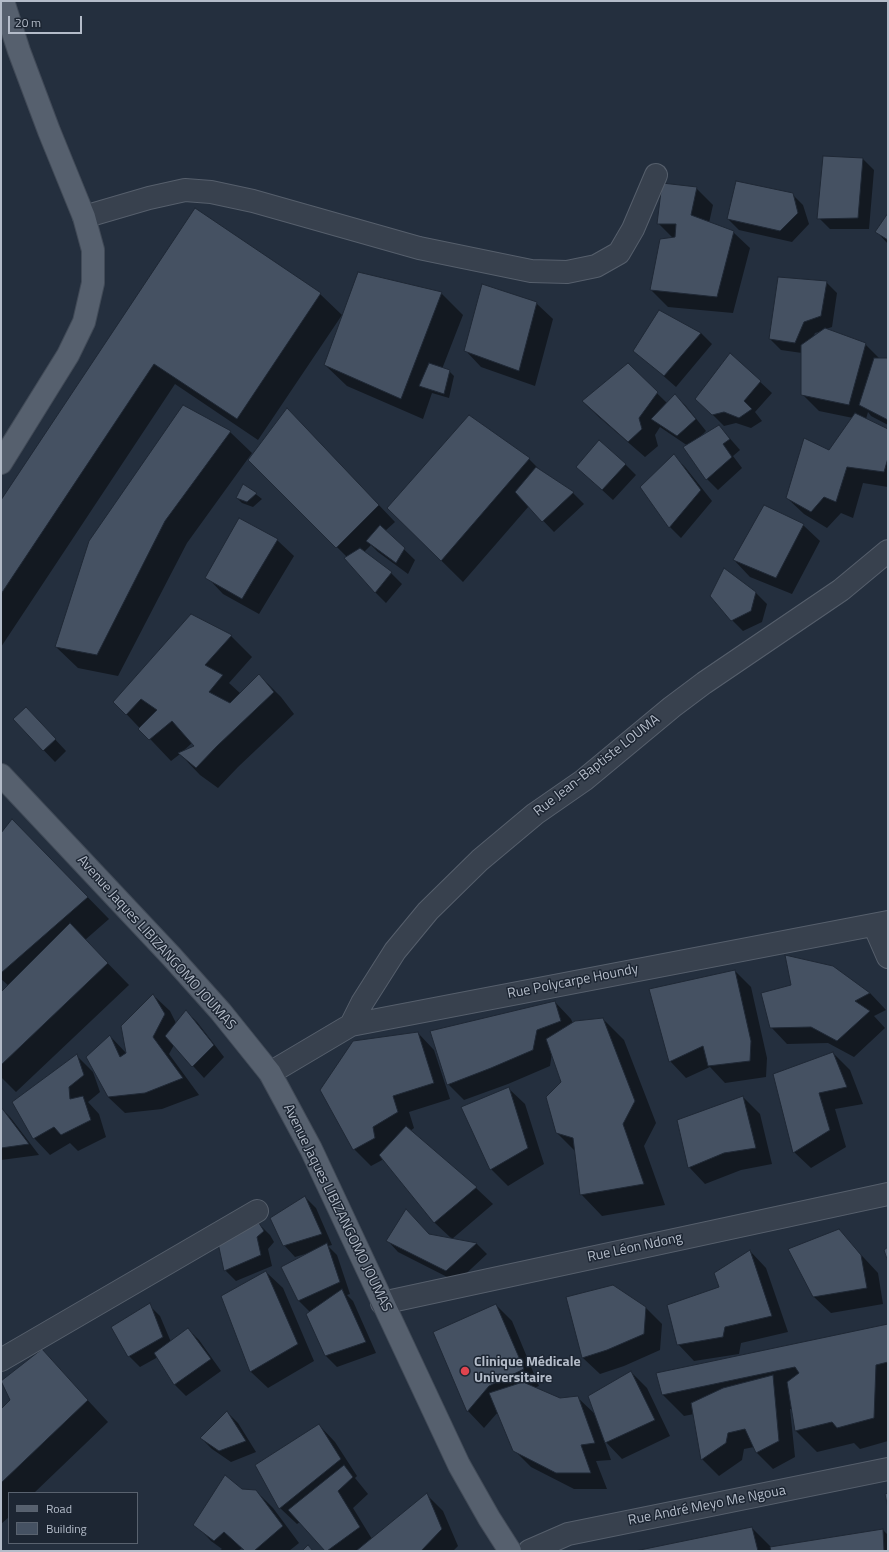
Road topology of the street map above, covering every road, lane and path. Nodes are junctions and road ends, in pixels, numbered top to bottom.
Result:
1 (3, 1) edge
2 (656, 175) dead end
3 (84, 217) junction
4 (1, 463) edge
5 (888, 552) edge
6 (1, 775) edge
7 (881, 923) edge
8 (888, 957) edge
9 (351, 1025) junction
10 (270, 1073) junction
11 (888, 1194) edge
12 (257, 1211) dead end
13 (382, 1303) junction
14 (1, 1360) edge
15 (888, 1469) edge
16 (510, 1551) edge
17 (529, 1551) edge

1 - 3 main road
2 - 3 street
3 - 4 main road
5 - 9 street, Rue Jean-Baptiste LOUMA
6 - 10 main road, Avenue Jaques LIBIZANGOMO JOUMAS
7 - 8 street
7 - 9 street, Rue Polycarpe Houndy
9 - 10 street, Rue Polycarpe Houndy
10 - 13 main road, Avenue Jaques LIBIZANGOMO JOUMAS
11 - 13 street, Rue Léon Ndong
12 - 14 street
13 - 16 main road, Avenue Jaques LIBIZANGOMO JOUMAS
15 - 17 street, Rue André Meyo Me Ngoua

